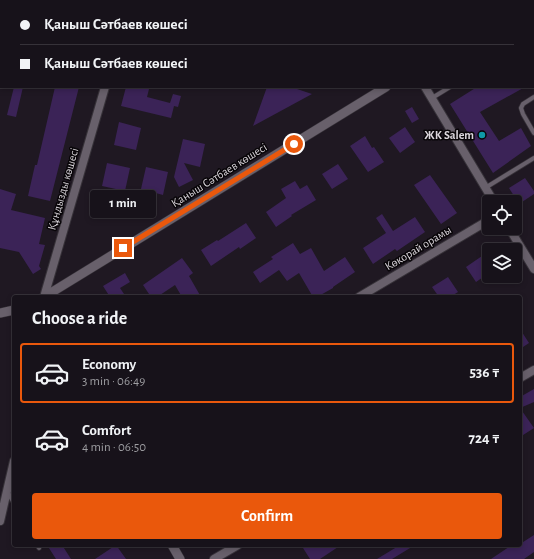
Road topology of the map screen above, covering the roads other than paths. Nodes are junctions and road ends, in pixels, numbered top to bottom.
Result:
1 (105, 88) edge
2 (384, 88) edge
3 (426, 88) edge
4 (448, 88) edge
5 (534, 97) edge
6 (432, 98) junction
7 (534, 133) edge
8 (534, 158) edge
9 (485, 188) junction
10 (490, 195) edge
11 (482, 224) edge
12 (514, 235) edge
13 (534, 269) edge
14 (45, 295) edge
15 (47, 295) edge
16 (363, 295) edge
17 (12, 310) edge
18 (0, 312) edge
19 (534, 370) edge
20 (522, 377) edge
21 (12, 469) edge
22 (7, 490) junction
23 (12, 499) edge
24 (0, 521) edge
25 (173, 547) edge
26 (235, 547) edge
27 (180, 559) edge
28 (214, 559) edge

1 - 14 street, Құндызды көшесі
2 - 15 street, Қаныш Сәтбаев көшесі
3 - 6 street
4 - 6 lane
5 - 7 lane
6 - 9 street
8 - 9 lane
9 - 10 street
11 - 16 street, Көкорай орамы
12 - 13 street
17 - 18 street
19 - 20 street
21 - 22 street
22 - 23 lane
22 - 24 street
25 - 27 street
26 - 28 street

